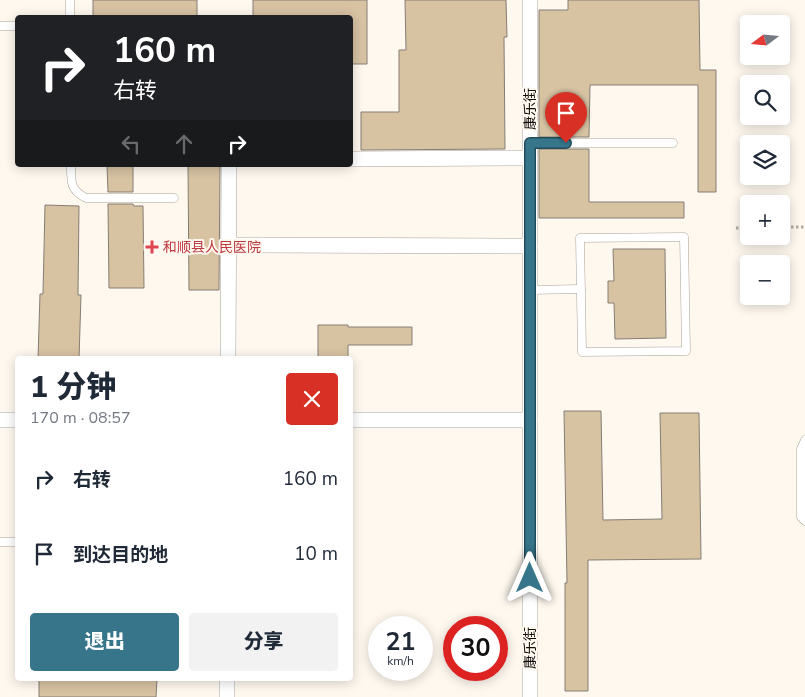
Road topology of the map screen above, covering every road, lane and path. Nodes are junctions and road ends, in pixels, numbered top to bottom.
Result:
1 (70, 0) edge
2 (530, 0) edge
3 (70, 15) edge
4 (0, 26) edge
5 (15, 26) edge
6 (530, 143) junction
7 (673, 143) dead end
8 (530, 158) junction
9 (353, 159) edge
10 (71, 167) edge
11 (229, 167) edge
12 (174, 198) dead end
13 (790, 227) edge
14 (805, 227) edge
15 (736, 228) dead end
16 (740, 228) edge
17 (228, 245) junction
18 (530, 246) junction
19 (581, 289) junction
20 (530, 290) junction
21 (228, 356) edge
22 (0, 420) edge
23 (15, 420) edge
24 (353, 420) edge
25 (530, 420) junction
26 (805, 440) edge
27 (805, 521) edge
28 (0, 542) edge
29 (15, 542) edge
30 (227, 681) edge
31 (227, 697) edge
32 (530, 697) edge

1 - 3 lane
2 - 6 street, 康乐街
4 - 5 lane
6 - 7 lane
6 - 8 street, 康乐街
8 - 9 street
8 - 18 street, 康乐街
10 - 12 lane
11 - 17 street
13 - 14 path
15 - 16 path
17 - 18 street
17 - 21 street
18 - 20 street, 康乐街
19 - 19 lane
19 - 20 lane
20 - 25 street, 康乐街
22 - 23 street
24 - 25 street
25 - 32 street, 康乐街
26 - 27 lane
28 - 29 lane
30 - 31 street

